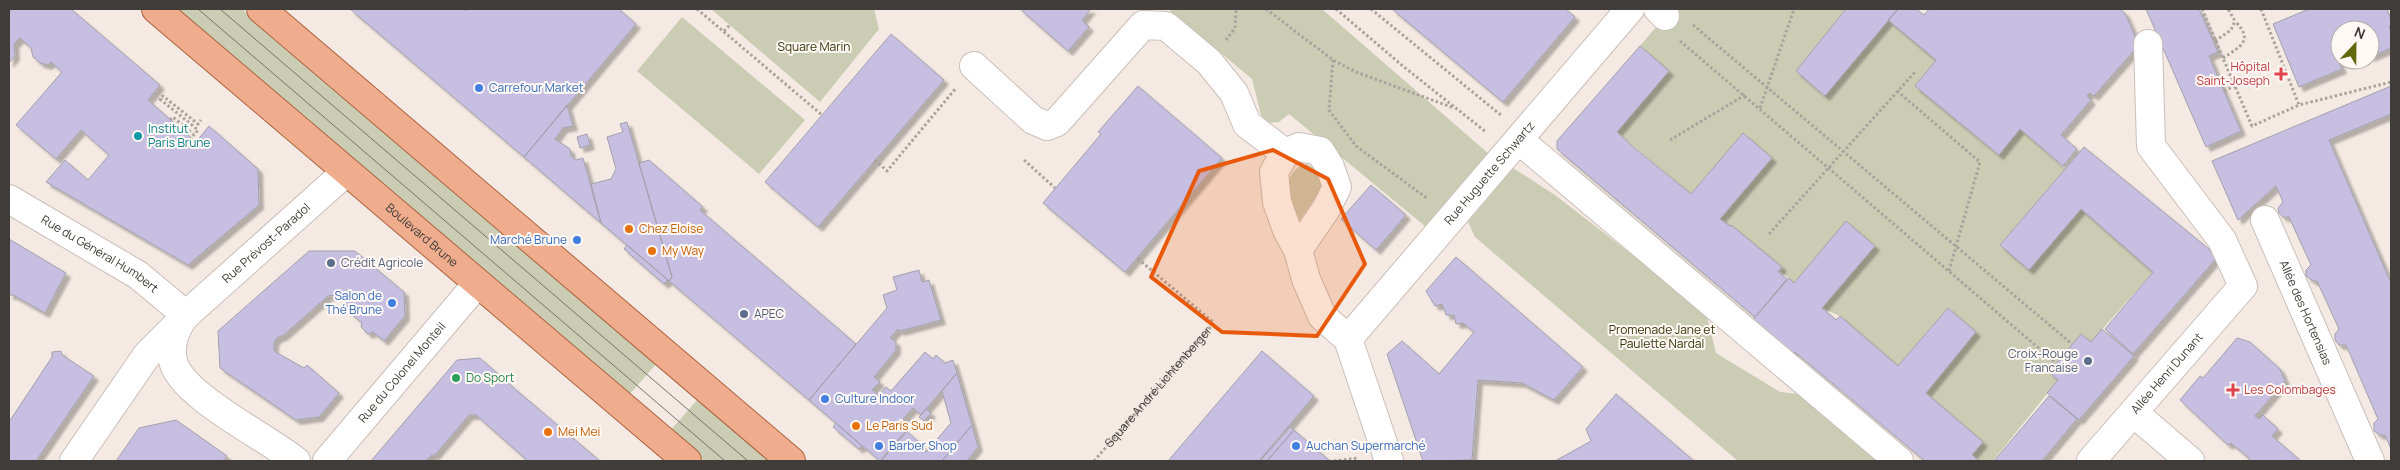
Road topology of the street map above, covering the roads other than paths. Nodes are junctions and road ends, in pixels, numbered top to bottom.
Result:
1 (156, 9) edge
2 (262, 9) edge
3 (1630, 9) edge
4 (2148, 44) dead end
5 (974, 66) road end
6 (1523, 136) junction
7 (1285, 153) junction
8 (346, 172) junction
9 (9, 199) edge
10 (2266, 220) dead end
11 (1298, 250) junction
12 (477, 284) junction
13 (182, 320) junction
14 (1348, 339) junction
15 (2134, 413) junction
16 (74, 461) edge
17 (296, 461) edge
18 (327, 461) edge
19 (687, 461) edge
20 (791, 461) edge
21 (1389, 461) edge
22 (1900, 461) edge
23 (2091, 461) edge
24 (2190, 461) edge
25 (2370, 461) edge

1 - 8 main road, Boulevard Brune
2 - 20 main road
3 - 6 street, Rue Huguette Schwartz
4 - 15 street, Allée Henri Dunant
5 - 7 street
6 - 14 street, Rue Huguette Schwartz
6 - 22 street
7 - 11 street
7 - 11 street
8 - 12 main road, Boulevard Brune
8 - 13 street, Rue Prévost-Paradol
9 - 13 street, Rue du Général Humbert
10 - 25 street, Allée des Hortensias
11 - 14 street
12 - 18 street, Rue du Colonel Monteil
12 - 19 main road, Boulevard Brune
13 - 16 street, Rue Prévost-Paradol
13 - 17 street
14 - 21 street
15 - 23 street, Allée Henri Dunant
15 - 24 street

